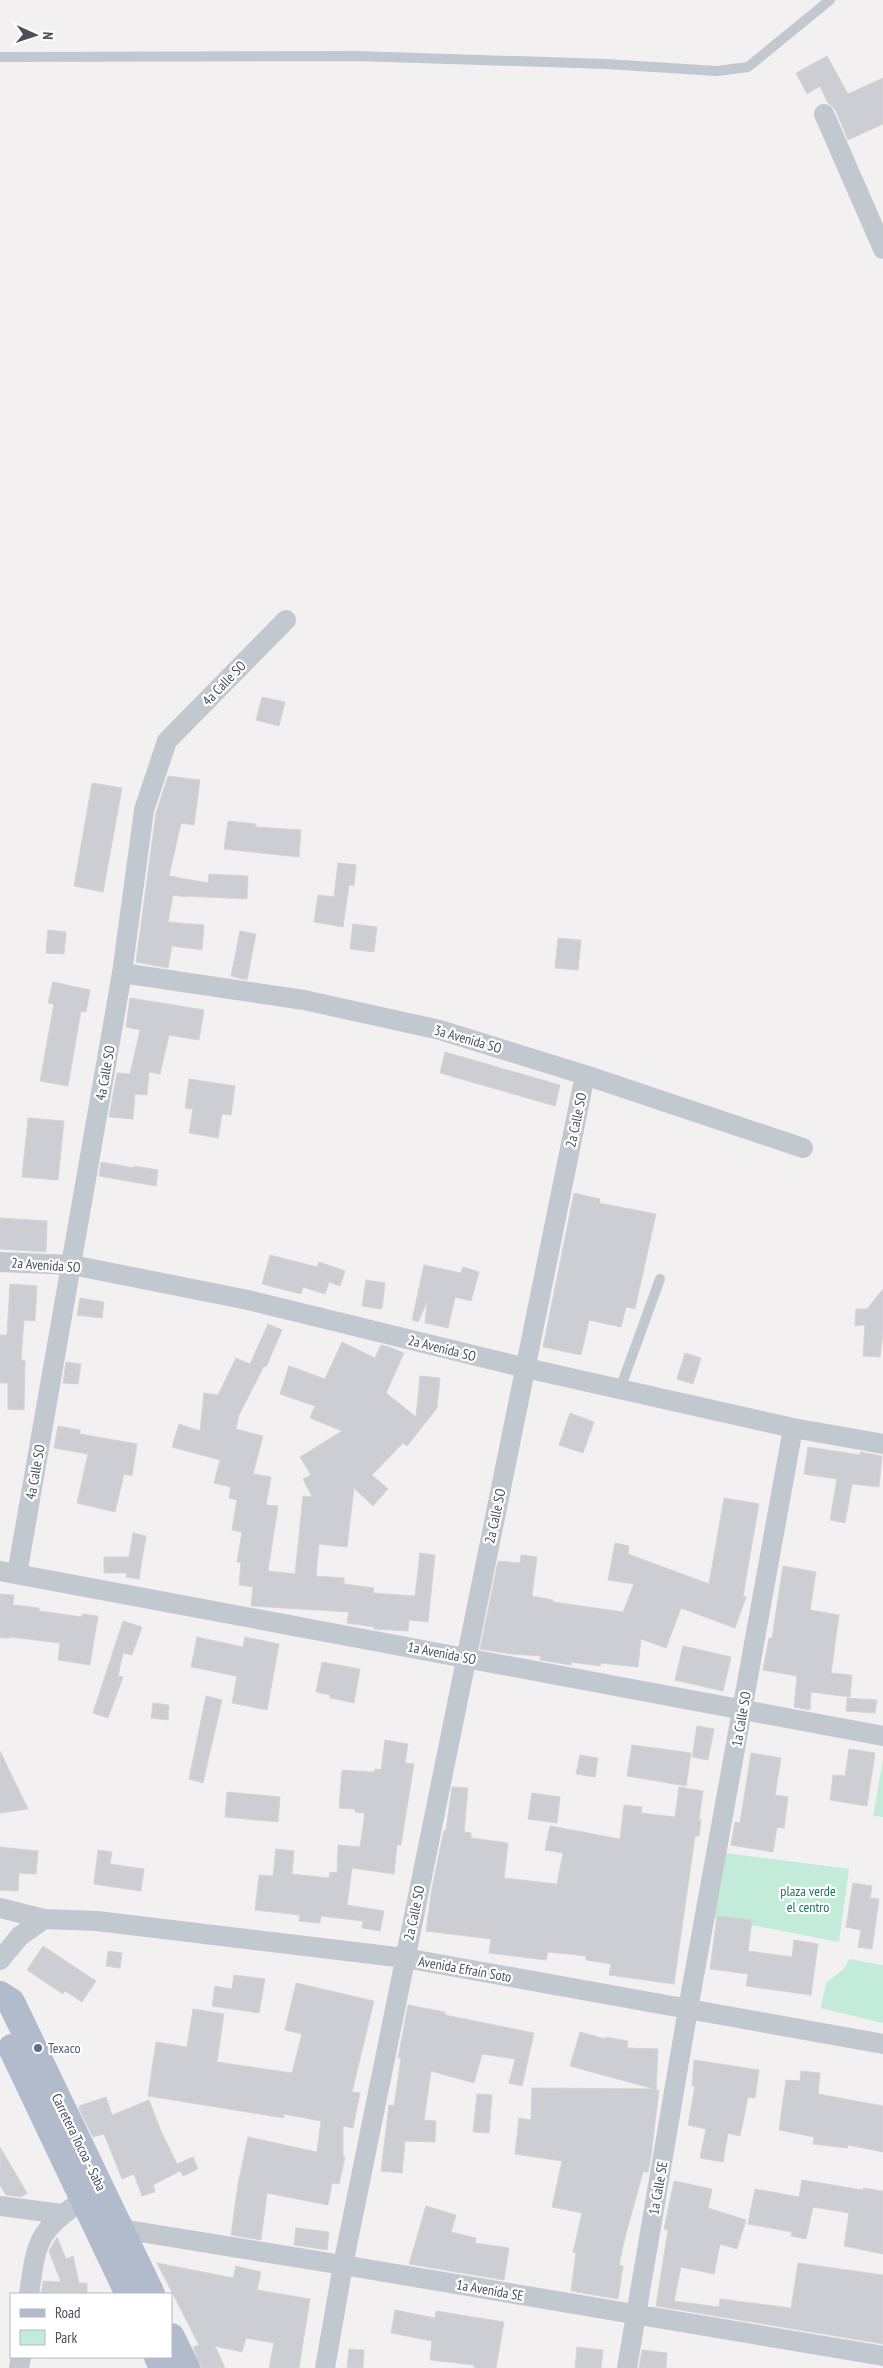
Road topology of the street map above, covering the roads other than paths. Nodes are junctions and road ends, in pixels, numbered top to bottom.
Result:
1 (830, 0) edge
2 (0, 57) edge
3 (824, 114) dead end
4 (883, 249) edge
5 (286, 620) dead end
6 (122, 973) junction
7 (586, 1074) junction
8 (803, 1148) dead end
9 (0, 1262) edge
10 (72, 1265) junction
11 (660, 1279) dead end
12 (526, 1368) junction
13 (620, 1389) junction
14 (793, 1428) junction
15 (883, 1444) edge
16 (9, 1572) edge
17 (466, 1658) junction
18 (742, 1710) junction
19 (883, 1736) edge
20 (0, 1908) edge
21 (44, 1919) junction
22 (405, 1958) junction
23 (0, 1960) edge
24 (0, 1995) edge
25 (688, 2009) junction
26 (0, 2022) edge
27 (883, 2044) edge
28 (0, 2206) edge
29 (73, 2207) junction
30 (109, 2227) junction
31 (343, 2265) junction
32 (29, 2293) edge
33 (129, 2293) edge
34 (150, 2293) edge
35 (636, 2315) junction
36 (172, 2339) edge
37 (883, 2356) edge
38 (186, 2368) edge
39 (326, 2368) edge
40 (627, 2368) edge

1 - 2 lane
3 - 4 street
5 - 6 street, 4a Calle SO
6 - 7 street, 3a Avenida SO
6 - 10 street, 4a Calle SO
7 - 8 street, 3a Avenida SO
7 - 12 street, 2a Calle SO
9 - 10 street, 2a Avenida SO
10 - 12 street, 2a Avenida SO
10 - 16 street, 4a Calle SO
11 - 13 lane
12 - 13 street, 2a Avenida SO
12 - 17 street, 2a Calle SO
13 - 14 street, 2a Avenida SO
14 - 15 street, 2a Avenida SO
14 - 18 street, 1a Calle SO
16 - 17 street, 1a Avenida SO
17 - 18 street, 1a Avenida SO
17 - 22 street, 2a Calle SO
18 - 19 street, 1a Avenida SO
18 - 25 street, 1a Calle SO
20 - 21 street, Avenida Efraín Soto
21 - 22 street, Avenida Efraín Soto
21 - 23 street
22 - 25 street, Avenida Efraín Soto
22 - 31 street, 2a Calle SO
24 - 30 main road, Carretera Tocoa - Saba
25 - 27 street, Avenida Efraín Soto
25 - 35 street, 1a Calle SE
26 - 29 main road, Carretera Tocoa - Saba
28 - 29 street
29 - 30 main road, Carretera Tocoa - Saba
29 - 32 street
30 - 31 street, 1a Avenida SE
30 - 33 main road, Carretera Tocoa - Saba
30 - 34 main road, Carretera Tocoa - Saba
31 - 35 street, 1a Avenida SE
31 - 39 street, 2a Calle SO
35 - 37 street, 1a Avenida SE
35 - 40 street, 1a Calle SE
36 - 38 main road

